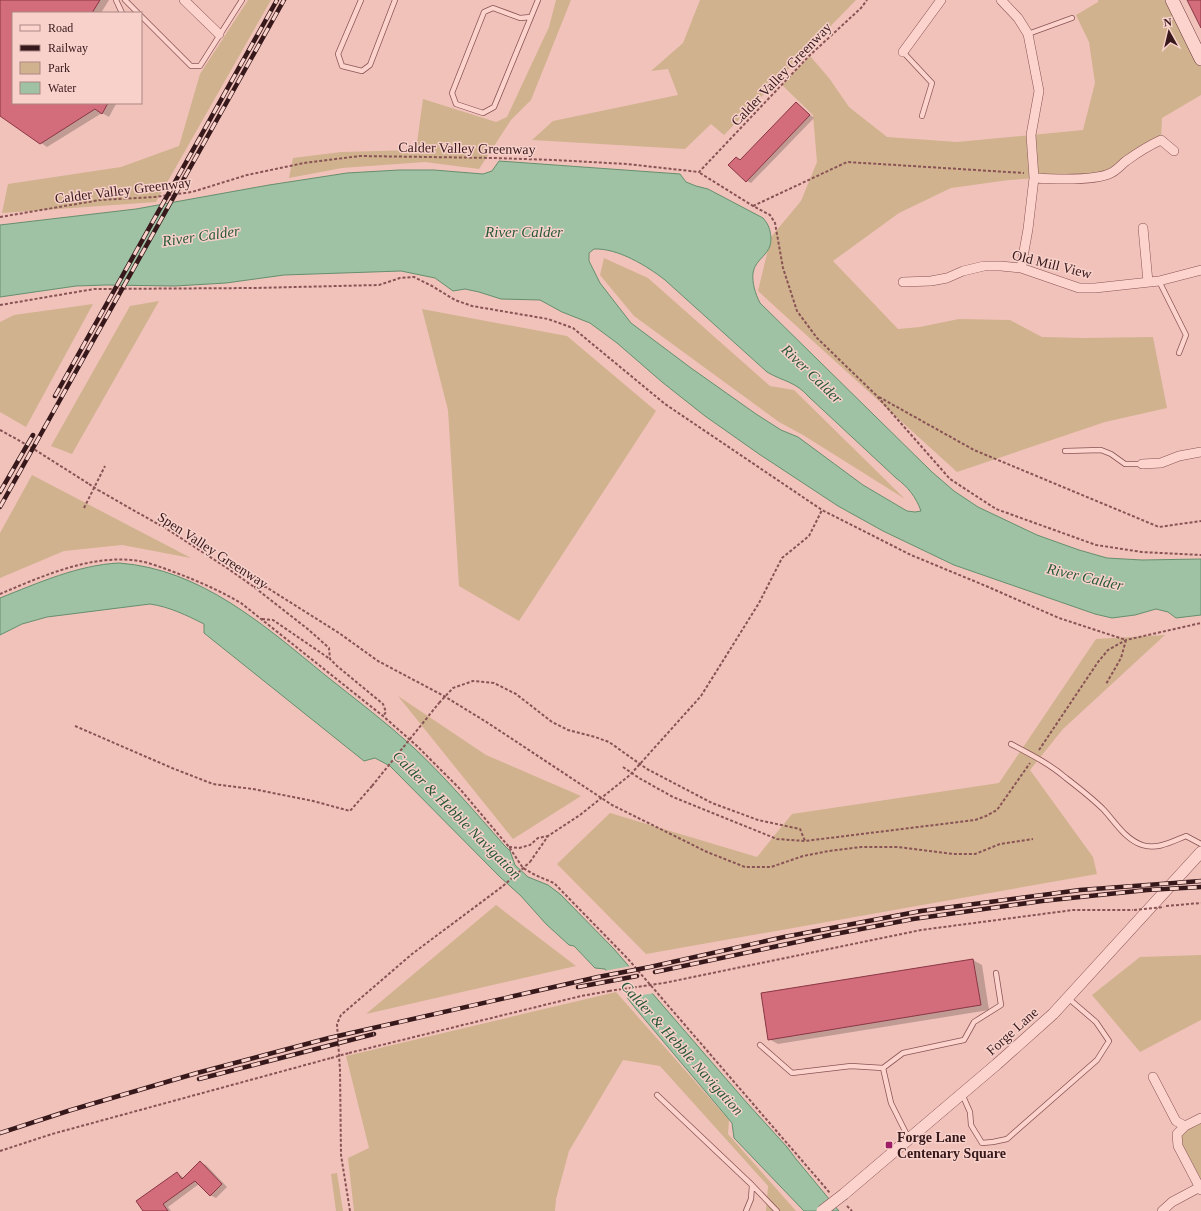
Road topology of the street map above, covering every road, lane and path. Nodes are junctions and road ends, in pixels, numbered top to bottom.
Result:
1 (116, 0) edge
2 (125, 0) edge
3 (184, 0) edge
4 (235, 0) edge
5 (361, 0) edge
6 (395, 0) edge
7 (538, 0) edge
8 (867, 0) edge
9 (942, 0) edge
10 (1001, 0) edge
11 (1172, 0) edge
12 (241, 2) edge
13 (122, 12) edge
14 (137, 12) edge
15 (142, 17) edge
16 (531, 17) junction
17 (1072, 18) dead end
18 (219, 34) junction
19 (1028, 34) junction
20 (903, 52) joint
21 (1201, 59) edge
22 (922, 116) dead end
23 (1174, 151) dead end
24 (699, 172) junction
25 (1033, 176) junction
26 (753, 206) junction
27 (0, 217) edge
28 (1143, 228) dead end
29 (1021, 268) junction
30 (1201, 270) edge
31 (1159, 281) junction
32 (903, 282) dead end
33 (1148, 282) junction
34 (0, 305) edge
35 (1179, 353) dead end
36 (876, 395) junction
37 (0, 430) edge
38 (1065, 451) dead end
39 (1201, 452) edge
40 (1142, 464) joint
41 (105, 466) dead end
42 (84, 508) dead end
43 (822, 510) junction
44 (1201, 521) edge
45 (1201, 555) edge
46 (254, 587) junction
47 (0, 594) edge
48 (261, 619) junction
49 (1201, 623) edge
50 (1126, 640) junction
51 (330, 659) junction
52 (1106, 684) dead end
53 (444, 696) junction
54 (383, 716) junction
55 (75, 726) dead end
56 (1011, 744) dead end
57 (1034, 757) junction
58 (623, 767) dead end
59 (632, 774) junction
60 (548, 836) junction
61 (1033, 839) dead end
62 (805, 841) junction
63 (1201, 844) edge
64 (509, 847) junction
65 (1201, 852) edge
66 (1201, 903) edge
67 (996, 973) dead end
68 (1068, 998) junction
69 (760, 1045) dead end
70 (883, 1068) junction
71 (1153, 1077) dead end
72 (962, 1094) junction
73 (657, 1095) dead end
74 (1201, 1118) edge
75 (1184, 1126) junction
76 (909, 1139) junction
77 (0, 1151) edge
78 (752, 1185) junction
79 (1200, 1189) edge
80 (830, 1193) dead end
81 (844, 1198) junction
82 (350, 1211) edge
83 (746, 1211) edge
84 (777, 1211) edge
85 (822, 1211) edge
86 (852, 1211) edge
87 (1162, 1211) edge

1 - 13 lane
2 - 14 lane
3 - 18 street
4 - 12 lane
5 - 6 lane
7 - 16 lane
8 - 24 path, Calder Valley Greenway
9 - 20 street
10 - 19 street
11 - 21 main road
12 - 18 lane
15 - 18 lane
16 - 16 lane
17 - 19 lane
19 - 25 street
20 - 22 lane
23 - 25 street
24 - 26 path
24 - 27 path, Calder Valley Greenway
25 - 26 path
25 - 29 street
26 - 36 path
28 - 33 street
29 - 32 street, Old Mill View
29 - 33 street, Old Mill View
30 - 31 street, Old Mill View
31 - 33 street, Old Mill View
31 - 35 lane
34 - 43 path
36 - 44 path
36 - 45 path
37 - 46 path, Spen Valley Greenway, bridge
38 - 40 lane
39 - 40 street
41 - 42 path
43 - 50 path
43 - 59 path
46 - 51 path, Spen Valley Greenway
46 - 53 path
47 - 48 path
48 - 51 path
48 - 54 path
49 - 50 path
50 - 52 path
50 - 57 path
51 - 54 path, Spen Valley Greenway
53 - 55 path, bridge
53 - 61 path
53 - 62 path
54 - 64 path
56 - 57 lane
57 - 62 path
57 - 63 lane
58 - 59 path
59 - 60 path
59 - 62 path
60 - 64 path
60 - 82 path, bridge
64 - 80 path
65 - 68 street, Forge Lane
66 - 77 path, bridge
67 - 70 lane
68 - 72 street, Forge Lane
68 - 72 lane
69 - 70 lane
70 - 76 lane
71 - 75 street
72 - 76 street, Forge Lane
73 - 78 lane
74 - 75 street
75 - 79 street
76 - 81 street, Forge Lane
78 - 83 lane
78 - 84 lane
79 - 87 street
81 - 85 street, Forge Lane, bridge
81 - 86 path

